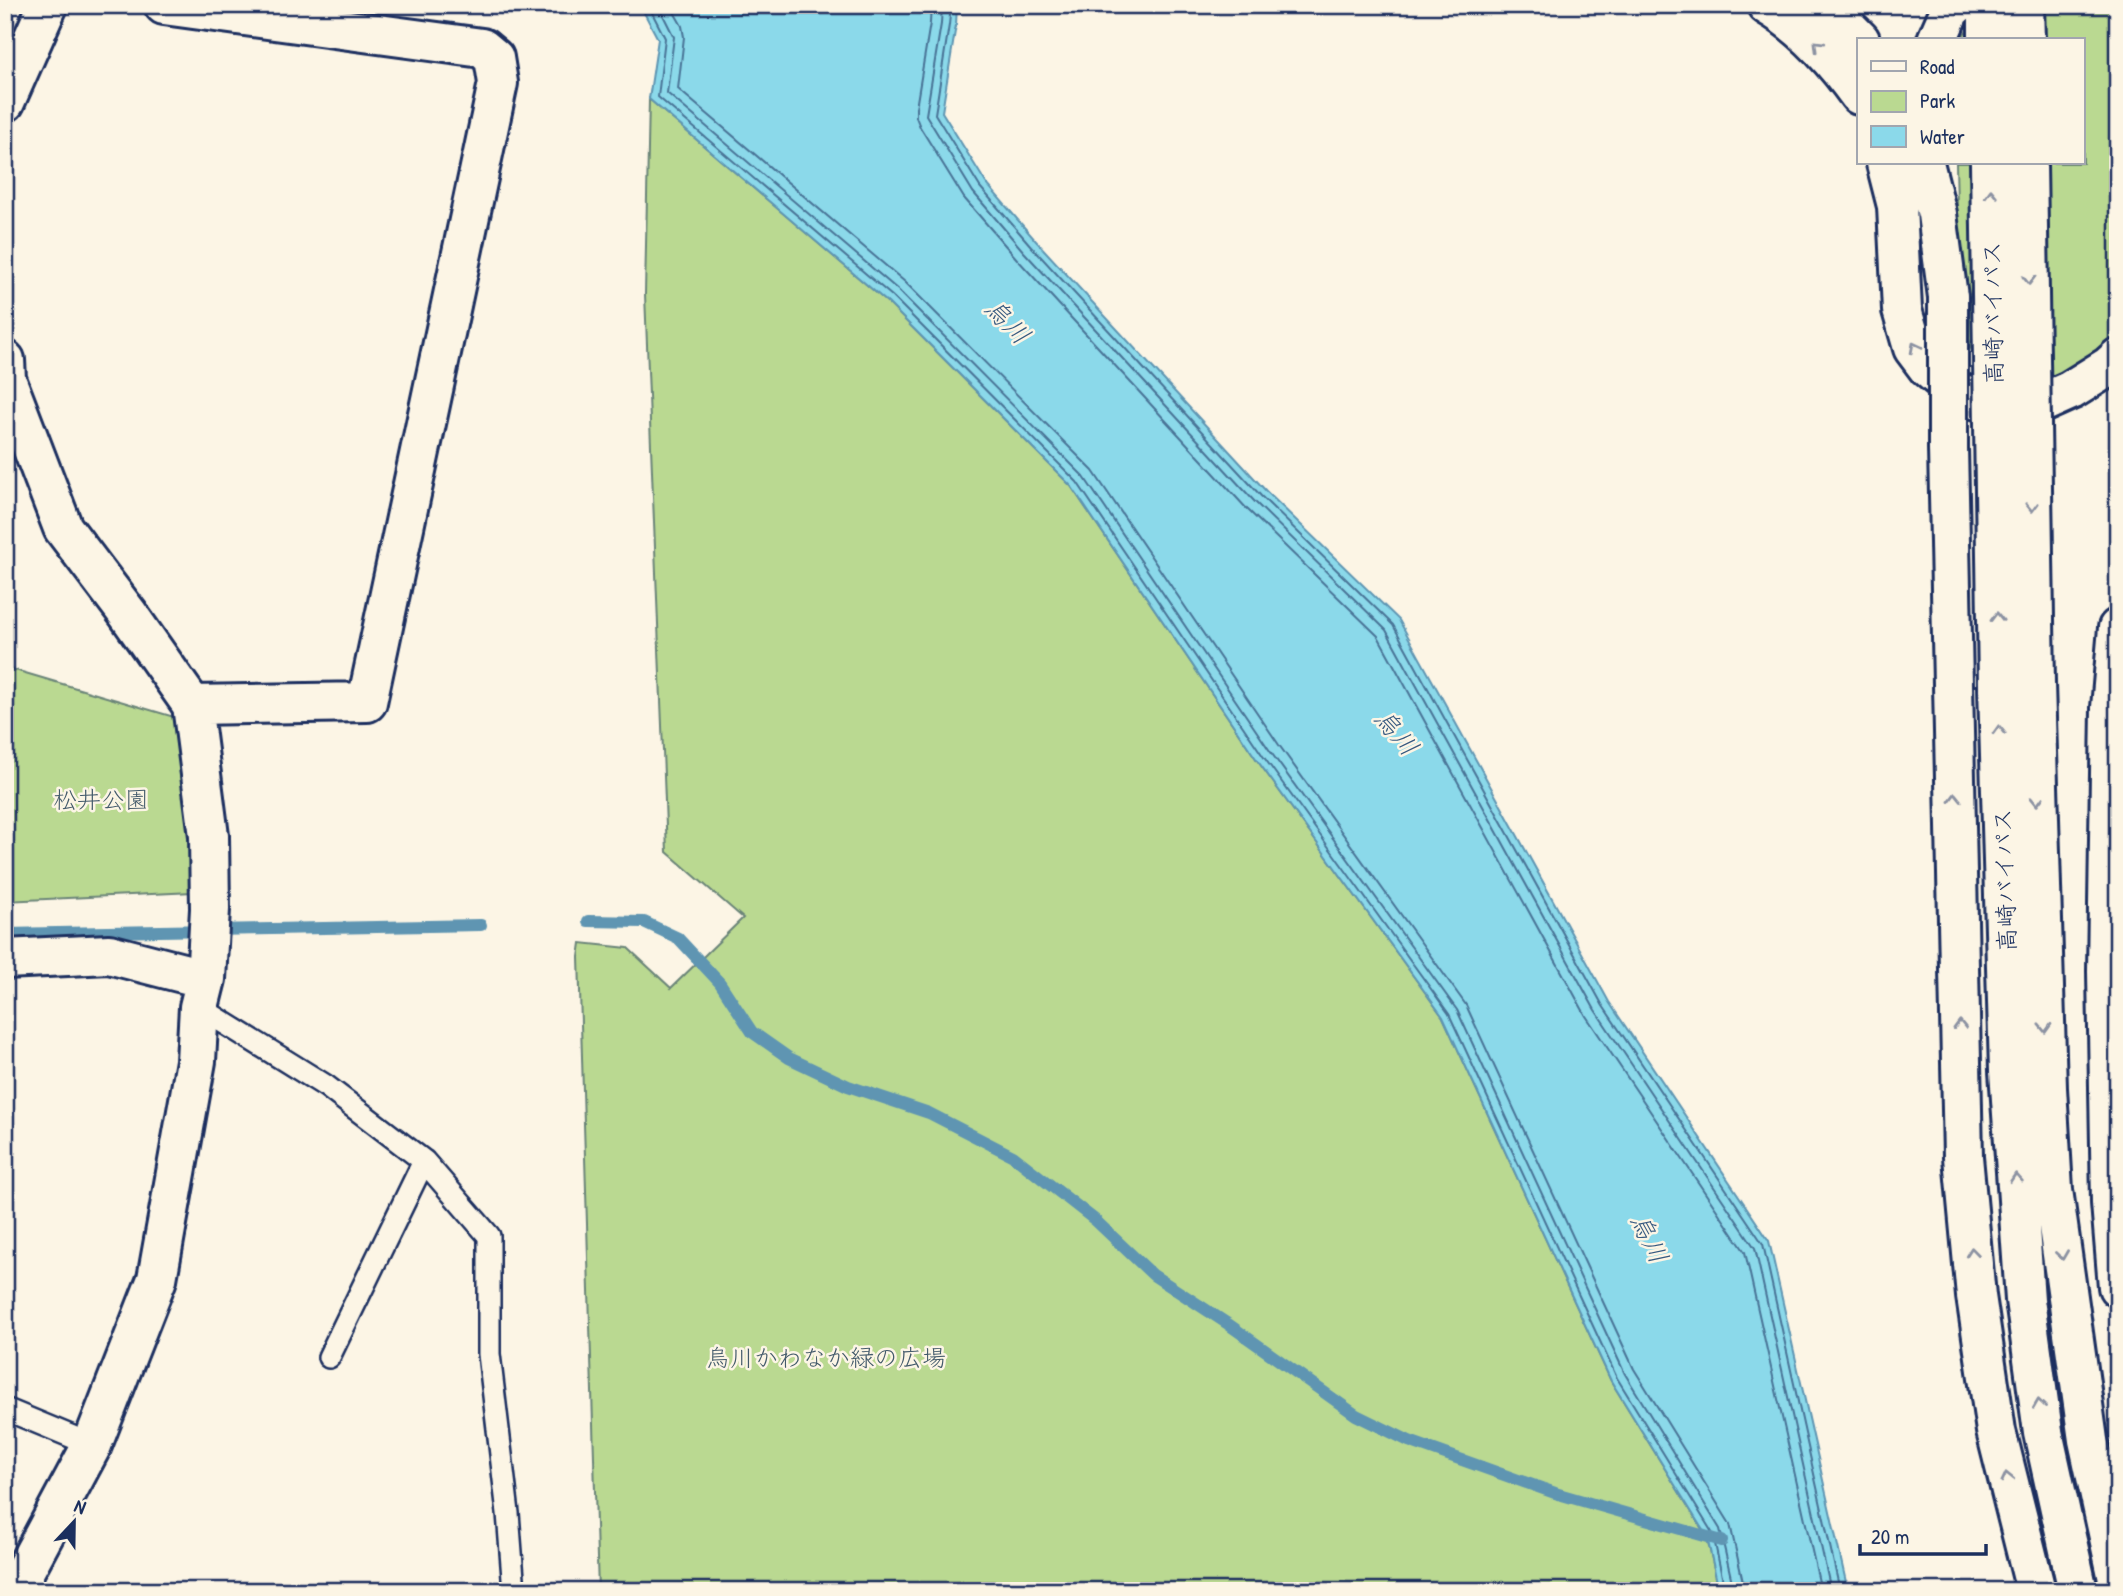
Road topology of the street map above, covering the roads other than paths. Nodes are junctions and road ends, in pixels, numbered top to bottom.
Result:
1 (48, 5) edge
2 (164, 5) edge
3 (1767, 5) edge
4 (1825, 5) edge
5 (1956, 5) edge
6 (1988, 5) edge
7 (2024, 5) edge
8 (1858, 38) edge
9 (1938, 38) edge
10 (1988, 38) edge
11 (2025, 38) edge
12 (1857, 92) edge
13 (5, 102) edge
14 (1886, 164) edge
15 (1924, 164) edge
16 (1936, 164) edge
17 (1990, 164) edge
18 (2027, 164) edge
19 (1937, 214) junction
20 (2118, 358) edge
21 (5, 360) edge
22 (6, 379) edge
23 (2118, 628) edge
24 (2017, 685) junction
25 (192, 705) junction
26 (5, 959) edge
27 (203, 993) junction
28 (424, 1161) junction
29 (2118, 1287) edge
30 (329, 1357) dead end
31 (5, 1409) edge
32 (92, 1445) junction
33 (2118, 1579) edge
34 (22, 1591) edge
35 (514, 1591) edge
36 (2036, 1591) edge
37 (2078, 1591) edge

1 - 13 main road
2 - 25 main road
12 -> 3 main road
4 - 8 main road
5 - 9 main road
6 - 10 main road
7 - 11 main road
20 -> 14 main road
15 - 19 main road
16 - 19 main road
24 -> 17 main road, 高崎バイパス, bridge
18 -> 24 main road, 高崎バイパス, bridge
36 -> 19 main road, bridge
21 - 22 main road
22 - 25 main road
23 - 29 main road
24 -> 33 main road, 高崎バイパス
37 -> 24 main road, 高崎バイパス
25 - 27 main road
26 - 27 main road
27 - 28 lane
27 - 32 main road
28 - 30 lane
28 - 35 lane
31 - 32 lane
32 - 34 main road

